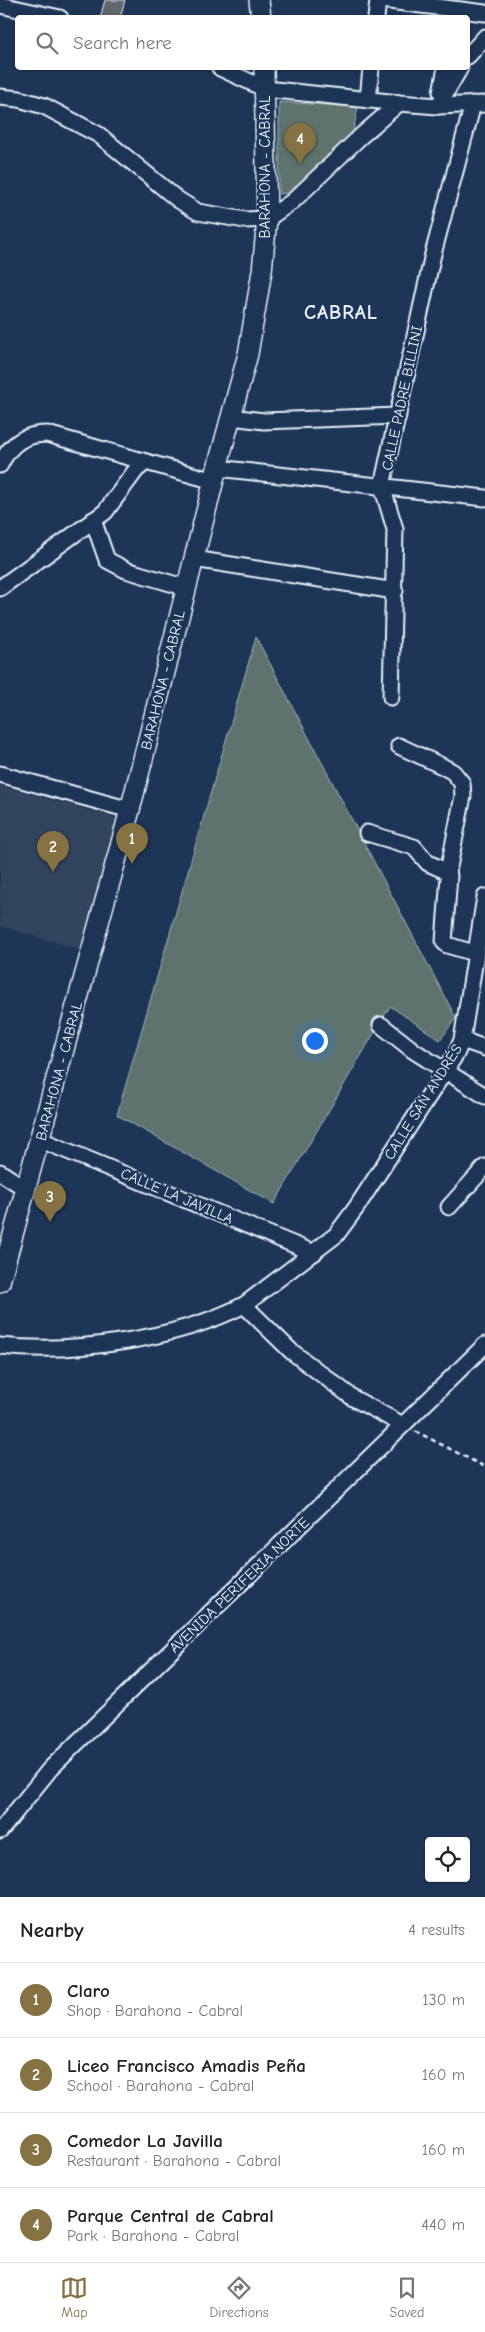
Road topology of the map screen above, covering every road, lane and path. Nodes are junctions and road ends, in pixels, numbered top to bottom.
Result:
1 (260, 0) edge
2 (380, 0) edge
3 (0, 5) edge
4 (458, 9) edge
5 (485, 13) edge
6 (46, 15) edge
7 (260, 15) edge
8 (377, 15) edge
9 (485, 36) edge
10 (470, 54) edge
11 (224, 70) edge
12 (264, 70) edge
13 (371, 70) edge
14 (446, 70) edge
15 (459, 70) edge
16 (265, 89) junction
17 (0, 97) edge
18 (368, 100) junction
19 (399, 104) junction
20 (479, 104) edge
21 (438, 106) junction
22 (267, 219) junction
23 (398, 416) junction
24 (231, 417) junction
25 (146, 462) junction
26 (0, 465) edge
27 (215, 474) junction
28 (382, 486) junction
29 (485, 498) edge
30 (93, 520) junction
31 (194, 559) junction
32 (0, 588) edge
33 (187, 588) junction
34 (395, 591) junction
35 (391, 697) dead end
36 (399, 746) dead end
37 (0, 774) edge
38 (130, 810) junction
39 (367, 833) dead end
40 (448, 872) junction
41 (485, 897) edge
42 (474, 953) junction
43 (381, 1025) dead end
44 (462, 1040) junction
45 (485, 1048) edge
46 (445, 1071) junction
47 (485, 1096) edge
48 (41, 1140) junction
49 (485, 1167) edge
50 (0, 1172) edge
51 (26, 1189) junction
52 (448, 1207) dead end
53 (314, 1253) junction
54 (1, 1272) edge
55 (244, 1305) junction
56 (485, 1345) edge
57 (0, 1346) edge
58 (403, 1425) junction
59 (485, 1467) edge
60 (0, 1831) edge

1 - 7 main road
2 - 4 street
2 - 8 street
3 - 6 street
4 - 5 street
9 - 10 street
11 - 16 street
12 - 16 main road, BARAHONA - CABRAL
13 - 18 street
14 - 21 street
15 - 21 street
16 - 18 street
16 - 22 main road, BARAHONA - CABRAL
17 - 22 street
18 - 19 street
19 - 21 street
19 - 22 street
20 - 21 street
20 - 23 street, CALLE PADRE BILLINI
22 - 24 main road, BARAHONA - CABRAL
23 - 24 street
23 - 28 street, CALLE PADRE BILLINI
24 - 27 main road, BARAHONA - CABRAL
25 - 26 street
25 - 27 street
25 - 30 street
27 - 28 street
27 - 31 main road, BARAHONA - CABRAL
28 - 29 street
28 - 34 street, CALLE PADRE BILLINI
30 - 32 street
30 - 33 street
31 - 33 main road, BARAHONA - CABRAL
31 - 34 street
33 - 38 main road, BARAHONA - CABRAL
34 - 35 street, CALLE PADRE BILLINI
36 - 40 street
37 - 38 street
38 - 48 main road, BARAHONA - CABRAL
39 - 40 street
40 - 42 street
41 - 42 street, CALLE SAN ANDRÉS
42 - 44 street, CALLE SAN ANDRÉS
43 - 46 street
44 - 45 street
44 - 46 street, CALLE SAN ANDRÉS
46 - 47 street
46 - 53 street, CALLE SAN ANDRÉS
48 - 51 main road, BARAHONA - CABRAL
48 - 53 street, CALLE LA JAVILLA
49 - 52 street
50 - 51 street
51 - 54 main road, BARAHONA - CABRAL
53 - 55 street, CALLE SAN ANDRÉS
55 - 57 street, CALLE SAN ANDRÉS
55 - 58 street
56 - 58 street, AVENIDA PERIFERIA NORTE
58 - 59 path
58 - 60 street, AVENIDA PERIFERIA NORTE

